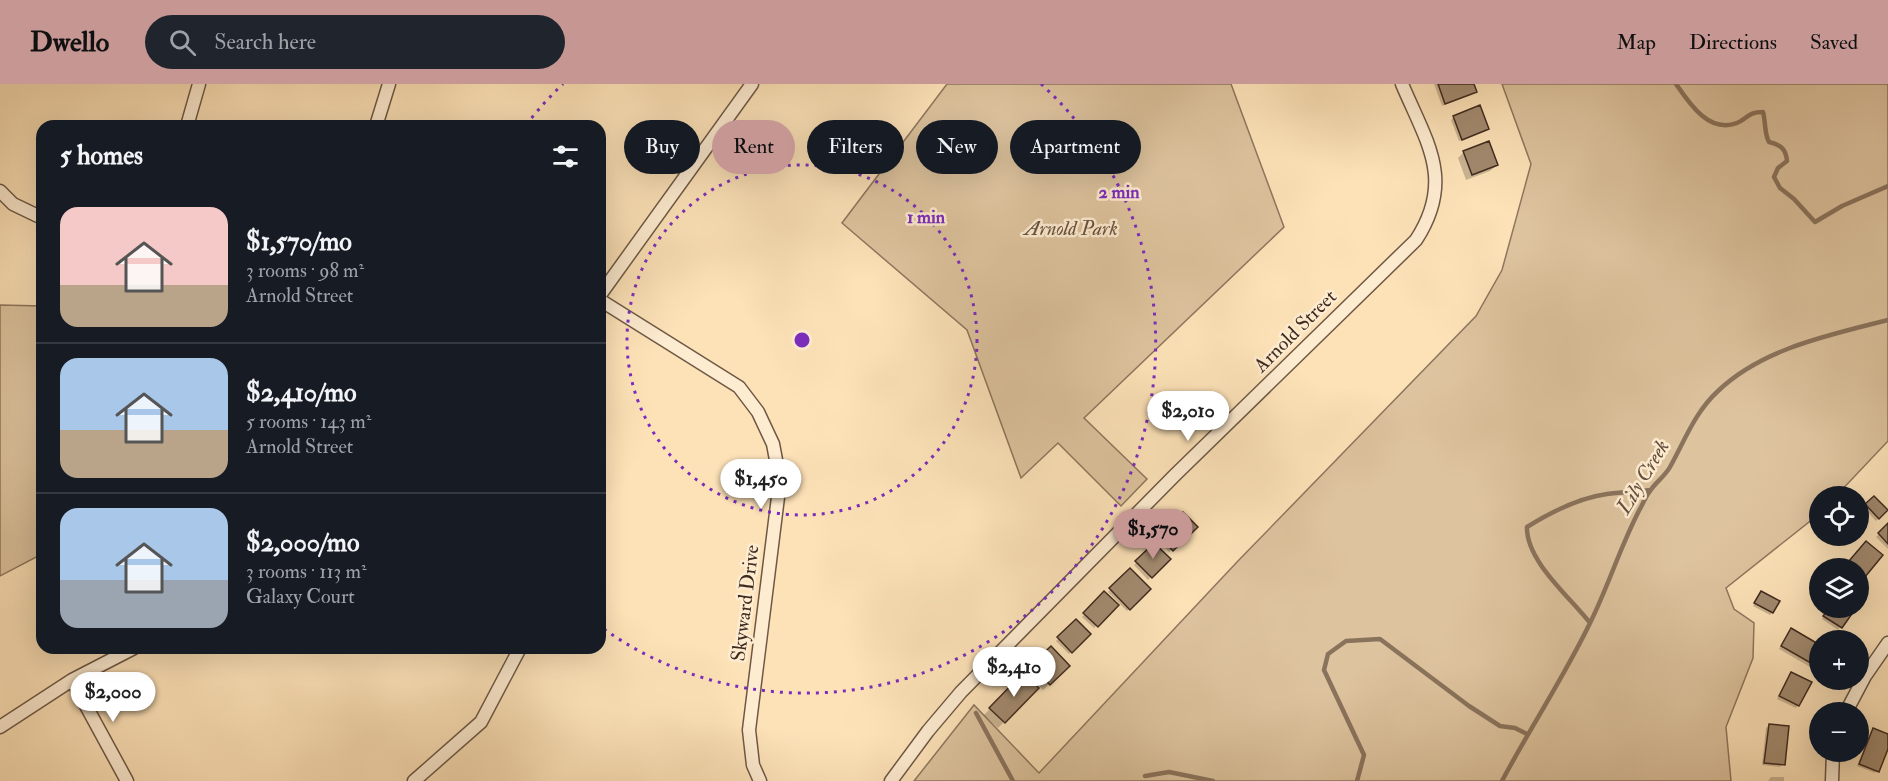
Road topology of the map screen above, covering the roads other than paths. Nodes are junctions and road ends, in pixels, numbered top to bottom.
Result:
1 (200, 84) edge
2 (389, 84) edge
3 (752, 84) edge
4 (1402, 84) edge
5 (189, 120) edge
6 (378, 120) edge
7 (0, 190) edge
8 (36, 215) edge
9 (606, 286) edge
10 (606, 304) edge
11 (1888, 643) edge
12 (122, 654) edge
13 (517, 654) edge
14 (72, 680) junction
15 (1851, 702) edge
16 (0, 728) edge
17 (1833, 762) edge
18 (127, 781) edge
19 (414, 781) edge
20 (760, 781) edge
21 (891, 781) edge
22 (1832, 781) edge

1 - 5 street
2 - 6 street
3 - 9 street
4 - 21 street, Arnold Street
7 - 8 street
10 - 20 street, Skyward Drive
11 - 15 street
12 - 14 street
13 - 19 street
14 - 16 street
14 - 18 street
17 - 22 street

